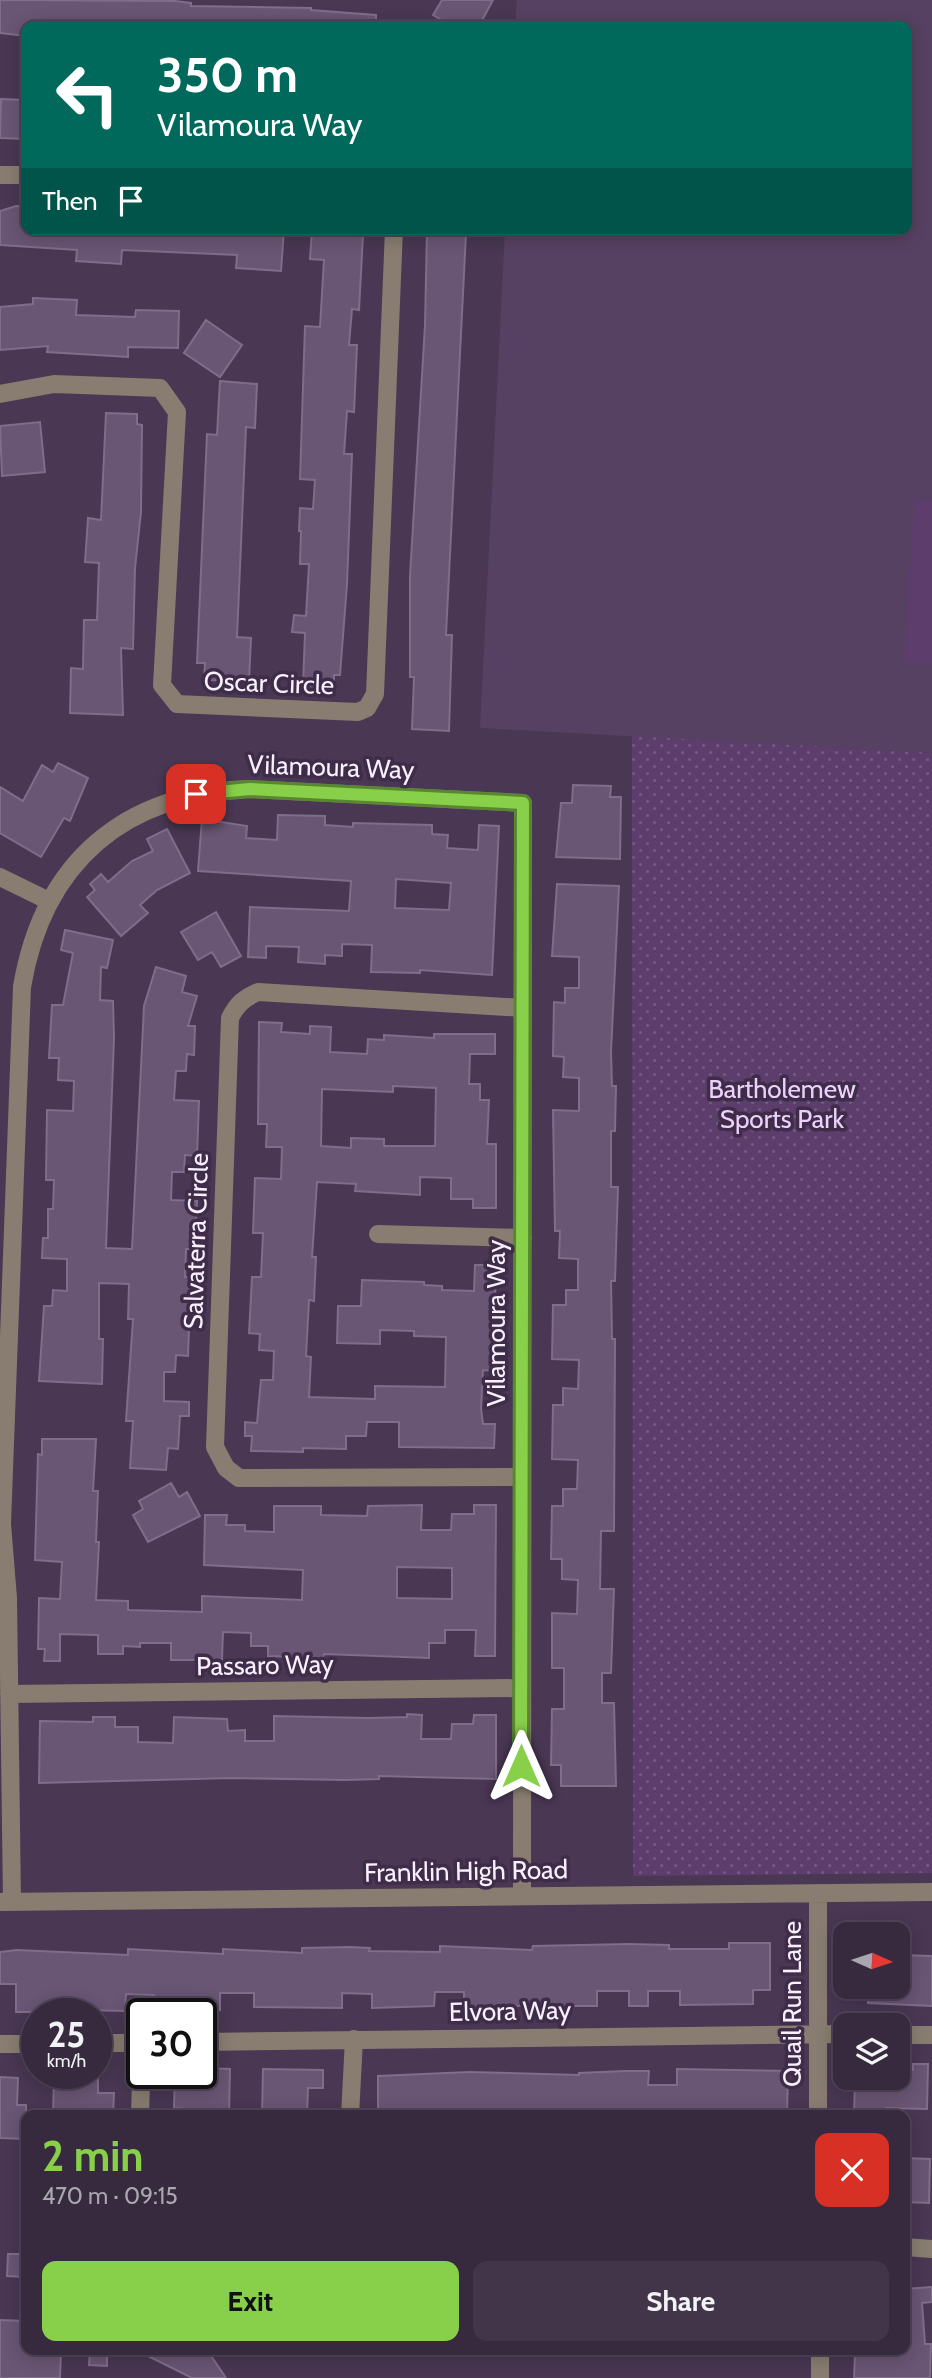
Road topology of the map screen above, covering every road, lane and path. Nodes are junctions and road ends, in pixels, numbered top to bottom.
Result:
1 (0, 175) edge
2 (21, 175) edge
3 (394, 235) edge
4 (0, 394) edge
5 (0, 877) edge
6 (48, 901) junction
7 (523, 1009) junction
8 (0, 1077) edge
9 (19, 1078) junction
10 (378, 1234) dead end
11 (523, 1238) junction
12 (522, 1477) junction
13 (1, 1524) edge
14 (520, 1688) junction
15 (9, 1694) junction
16 (932, 1892) edge
17 (818, 1893) junction
18 (522, 1896) junction
19 (6, 1902) edge
20 (819, 2033) junction
21 (833, 2034) edge
22 (910, 2035) edge
23 (932, 2035) edge
24 (354, 2039) junction
25 (217, 2042) edge
26 (0, 2044) edge
27 (21, 2044) edge
28 (140, 2089) edge
29 (139, 2110) edge
30 (351, 2110) edge
31 (818, 2110) edge
32 (910, 2247) edge
33 (932, 2249) edge
34 (820, 2355) edge
35 (820, 2378) edge

1 - 2 street
3 - 4 street, Oscar Circle
5 - 6 street
6 - 7 street, Vilamoura Way
6 - 9 street, Vilamoura Way
7 - 11 street, Vilamoura Way
7 - 12 street, Salvaterra Circle
8 - 9 street
9 - 13 street, Vilamoura Way
10 - 11 street
11 - 12 street, Vilamoura Way
12 - 14 street, Vilamoura Way
13 - 15 street, Vilamoura Way
14 - 15 street, Passaro Way
14 - 18 street, Vilamoura Way
15 - 19 street, Vilamoura Way
16 - 17 street, Franklin High Road
17 - 18 street, Franklin High Road
17 - 20 street, Quail Run Lane
18 - 19 street, Franklin High Road
20 - 21 street, Elvora Way
20 - 24 street, Elvora Way
20 - 31 street, Quail Run Lane
22 - 23 street
24 - 25 street, Elvora Way
24 - 30 street
26 - 27 street
28 - 29 street
32 - 33 street
34 - 35 street

